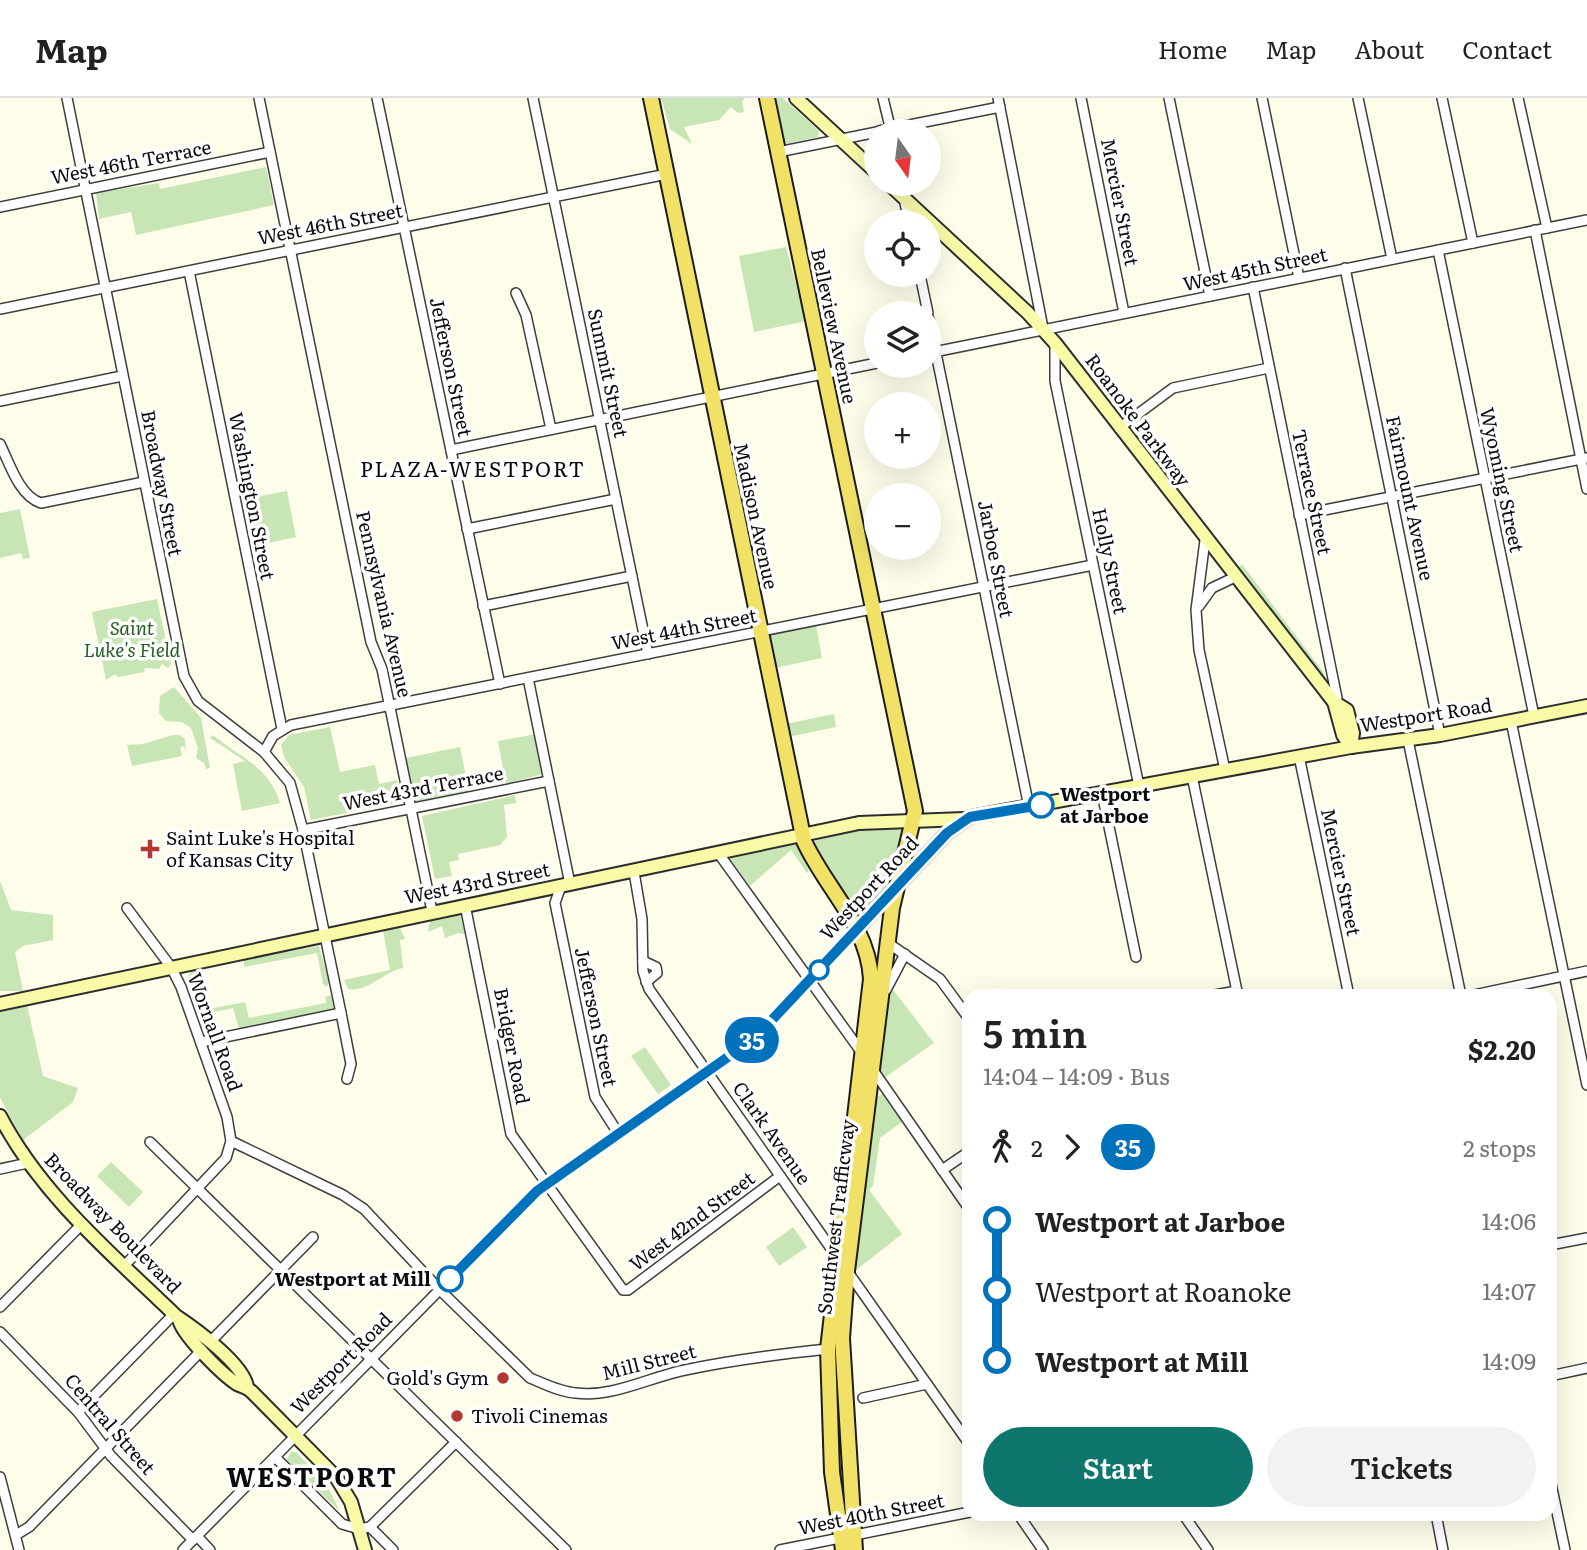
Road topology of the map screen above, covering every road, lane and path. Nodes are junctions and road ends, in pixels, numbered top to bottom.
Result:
1 (67, 98) edge
2 (259, 98) edge
3 (377, 98) edge
4 (533, 98) edge
5 (651, 98) edge
6 (767, 98) edge
7 (796, 98) edge
8 (883, 98) edge
9 (1081, 98) edge
10 (1169, 98) edge
11 (1262, 98) edge
12 (1358, 98) edge
13 (1442, 98) edge
14 (1518, 98) edge
15 (999, 102) edge
16 (888, 119) edge
17 (933, 119) edge
18 (864, 134) edge
19 (841, 139) junction
20 (270, 152) junction
21 (778, 152) junction
22 (864, 161) edge
23 (667, 174) junction
24 (85, 189) junction
25 (901, 196) edge
26 (903, 196) edge
27 (554, 197) junction
28 (904, 199) junction
29 (0, 207) edge
30 (906, 210) edge
31 (1587, 220) edge
32 (404, 227) junction
33 (1547, 228) junction
34 (1535, 230) junction
35 (1473, 243) junction
36 (292, 250) junction
37 (1438, 250) junction
38 (1392, 259) junction
39 (1345, 268) junction
40 (189, 271) junction
41 (1298, 278) junction
42 (1253, 287) junction
43 (104, 288) junction
44 (516, 293) dead end
45 (1210, 296) junction
46 (0, 309) edge
47 (1124, 313) junction
48 (1044, 330) junction
49 (1055, 344) junction
50 (941, 350) edge
51 (864, 366) edge
52 (1269, 368) junction
53 (825, 374) junction
54 (122, 376) junction
55 (939, 378) edge
56 (711, 397) junction
57 (0, 401) edge
58 (600, 419) junction
59 (1119, 428) junction
60 (551, 429) junction
61 (0, 444) edge
62 (451, 450) junction
63 (1584, 458) edge
64 (1484, 478) junction
65 (144, 482) junction
66 (1587, 489) edge
67 (1391, 497) junction
68 (616, 499) junction
69 (1299, 515) junction
70 (467, 529) junction
71 (1205, 540) junction
72 (1093, 565) junction
73 (632, 576) junction
74 (1235, 578) junction
75 (984, 587) junction
76 (483, 606) junction
77 (873, 609) junction
78 (1196, 610) junction
79 (760, 632) junction
80 (648, 654) junction
81 (528, 678) junction
82 (499, 684) junction
83 (1334, 702) junction
84 (390, 706) junction
85 (1587, 706) edge
86 (1534, 716) junction
87 (1511, 721) junction
88 (282, 729) junction
89 (1440, 735) junction
90 (1408, 740) junction
91 (1351, 747) junction
92 (264, 752) junction
93 (1299, 756) junction
94 (1225, 770) junction
95 (1192, 776) junction
96 (549, 781) junction
97 (1139, 786) junction
98 (1102, 793) junction
99 (1029, 807) junction
100 (411, 808) junction
101 (964, 819) junction
102 (914, 820) junction
103 (303, 830) junction
104 (803, 836) junction
105 (719, 854) junction
106 (634, 872) junction
107 (566, 885) junction
108 (541, 890) junction
109 (894, 890) junction
110 (555, 902) junction
111 (465, 905) junction
112 (127, 908) dead end
113 (432, 911) junction
114 (858, 928) junction
115 (325, 934) junction
116 (888, 943) junction
117 (905, 954) junction
118 (1136, 957) dead end
119 (172, 967) junction
120 (1587, 971) edge
121 (1564, 976) junction
122 (808, 981) junction
123 (1236, 989) edge
124 (1348, 989) edge
125 (1460, 989) edge
126 (1502, 989) edge
127 (881, 998) junction
128 (0, 1004) edge
129 (962, 1009) edge
130 (341, 1013) junction
131 (201, 1042) junction
132 (862, 1053) junction
133 (873, 1070) junction
134 (706, 1071) junction
135 (347, 1079) dead end
136 (1587, 1085) edge
137 (0, 1116) edge
138 (618, 1133) junction
139 (231, 1141) junction
140 (150, 1142) dead end
141 (962, 1156) edge
142 (28, 1163) junction
143 (0, 1169) edge
144 (942, 1170) junction
145 (780, 1176) junction
146 (546, 1184) junction
147 (197, 1189) junction
148 (962, 1199) edge
149 (82, 1224) junction
150 (313, 1237) dead end
151 (1587, 1238) edge
152 (1557, 1244) edge
153 (837, 1257) junction
154 (124, 1266) junction
155 (281, 1271) junction
156 (847, 1271) junction
157 (440, 1290) junction
158 (623, 1290) joint
159 (0, 1307) edge
160 (176, 1316) junction
161 (0, 1332) edge
162 (842, 1338) junction
163 (206, 1346) junction
164 (828, 1349) junction
165 (372, 1360) junction
166 (1587, 1368) edge
167 (1557, 1374) edge
168 (843, 1376) junction
169 (926, 1384) junction
170 (863, 1398) dead end
171 (78, 1412) junction
172 (962, 1434) edge
173 (297, 1436) junction
174 (456, 1442) junction
175 (107, 1450) junction
176 (275, 1457) junction
177 (0, 1478) edge
178 (1557, 1512) edge
179 (962, 1514) edge
180 (1023, 1521) edge
181 (1188, 1521) edge
182 (1437, 1521) edge
183 (365, 1528) junction
184 (16, 1535) junction
185 (195, 1538) junction
186 (848, 1543) edge
187 (813, 1547) edge
188 (363, 1548) edge
189 (19, 1550) edge
190 (183, 1550) edge
191 (211, 1550) edge
192 (393, 1550) edge
193 (566, 1550) edge
194 (780, 1550) edge
195 (1044, 1550) edge
196 (1208, 1550) edge
197 (1443, 1550) edge
198 (1565, 1550) edge

1 - 24 street, Broadway Street
2 - 20 street, Pennsylvania Avenue
3 - 32 street, Jefferson Street
4 - 27 street, Summit Street
5 - 23 main road, Madison Avenue
6 - 21 main road, Belleview Avenue
7 - 19 street
8 - 16 street
9 - 47 street, Mercier Street
10 - 45 street
11 - 41 street
12 - 38 street
13 - 35 street
14 - 33 street
15 - 17 street
15 - 48 street
18 - 19 street
19 - 21 street
19 - 22 street
20 - 24 street, West 46th Terrace
20 - 36 street, Pennsylvania Avenue
21 - 53 main road, Belleview Avenue
23 - 27 street, West 46th Street
23 - 56 main road, Madison Avenue
24 - 29 street, West 46th Terrace
24 - 43 street, Broadway Street
25 - 28 street, Roanoke Parkway
26 - 28 street
27 - 32 street, West 46th Street
27 - 58 street, Summit Street
28 - 30 street
28 - 48 street, Roanoke Parkway
31 - 33 street, West 45th Street
32 - 36 street, West 46th Street
32 - 62 street, Jefferson Street
33 - 34 street, West 45th Street
34 - 35 street, West 45th Street
34 - 63 street
35 - 37 street, West 45th Street
36 - 40 street, West 46th Street
36 - 84 street, Pennsylvania Avenue
37 - 38 street, West 45th Street
37 - 64 street, Wyoming Street
38 - 39 street, West 45th Street
39 - 41 street, West 45th Street
39 - 67 street, Fairmount Avenue
40 - 43 street, West 46th Street
40 - 88 street, Washington Street
41 - 42 street, West 45th Street
42 - 45 street, West 45th Street
42 - 52 street, Terrace Street
43 - 46 street, West 46th Street
43 - 54 street, Broadway Street
44 - 60 street
45 - 47 street, West 45th Street
47 - 48 street, West 45th Street
48 - 49 street, Roanoke Parkway
48 - 50 street, West 45th Street
49 - 59 street, Roanoke Parkway
49 - 72 street, Holly Street
51 - 53 street
52 - 59 street
52 - 69 street, Terrace Street
53 - 56 street
53 - 77 main road, Belleview Avenue
54 - 57 street
54 - 65 street, Broadway Street
55 - 75 street, Jarboe Street
56 - 58 street
56 - 79 main road, Madison Avenue
58 - 60 street
58 - 68 street, Summit Street
59 - 71 street, Roanoke Parkway
60 - 62 street
61 - 65 street
62 - 70 street, Jefferson Street
63 - 64 street
63 - 66 street
64 - 67 street
64 - 86 street, Wyoming Street
65 - 92 street, Broadway Street
67 - 69 street
67 - 89 street, Fairmount Avenue
68 - 70 street
68 - 73 street, Summit Street
69 - 83 street, Terrace Street
70 - 76 street, Jefferson Street
71 - 74 street, Roanoke Parkway
71 - 78 street
72 - 75 street, West 44th Street
72 - 97 street, Holly Street
73 - 76 street
73 - 80 street, Summit Street
74 - 78 street
74 - 83 street, Roanoke Parkway
75 - 77 street, West 44th Street
75 - 99 street, Jarboe Street
76 - 82 street, Jefferson Street
77 - 79 street, West 44th Street
77 - 102 main road, Belleview Avenue
78 - 94 street
79 - 80 street, West 44th Street
79 - 104 main road, Madison Avenue
80 - 81 street, West 44th Street
81 - 82 street, West 44th Street
81 - 96 street
82 - 84 street, West 44th Street
83 - 91 street, Roanoke Parkway
84 - 88 street, West 44th Street
84 - 100 street, Pennsylvania Avenue
85 - 86 street, Westport Road
86 - 87 street, Westport Road
87 - 89 street, Westport Road
87 - 121 street
88 - 92 street
89 - 90 street, Westport Road
90 - 91 street, Westport Road
90 - 125 street
91 - 93 street, Westport Road
92 - 103 street, Broadway Street
93 - 94 street, Westport Road
93 - 124 street, Mercier Street
94 - 95 street, Westport Road
95 - 97 street, Westport Road
95 - 123 street
96 - 100 street, West 43rd Terrace
96 - 107 street
97 - 98 street, Westport Road
98 - 99 street, Westport Road
98 - 118 street
99 - 101 street, Westport Road
100 - 103 street, West 43rd Terrace
100 - 113 street, Pennsylvania Avenue
101 - 102 street, West 43rd Street
101 - 109 street, Westport Road
102 - 104 street, West 43rd Street
102 - 109 main road, Belleview Avenue
103 - 115 street
104 - 105 street, West 43rd Street
104 - 114 main road, Madison Avenue
105 - 106 street, West 43rd Street
105 - 122 street
106 - 107 street, West 43rd Street
106 - 134 street, Clark Avenue
107 - 108 street, West 43rd Street
107 - 110 street
108 - 110 street
108 - 111 street, West 43rd Street
109 - 114 street, Westport Road
109 - 116 main road, Southwest Trafficway
110 - 138 street, Jefferson Street
111 - 113 street, West 43rd Street
111 - 146 street, Bridger Road
112 - 119 street, Wornall Road
113 - 115 street, West 43rd Street
114 - 122 street, Westport Road
114 - 132 main road, Southwest Trafficway
115 - 119 street, West 43rd Street
115 - 130 street
116 - 117 street
116 - 127 main road, Southwest Trafficway
117 - 127 street
117 - 129 street
119 - 128 street, West 43rd Street
119 - 131 street, Wornall Road
120 - 121 street
121 - 126 street
121 - 136 street
122 - 132 street
122 - 134 street, Westport Road
127 - 133 main road, Southwest Trafficway
130 - 131 street
130 - 135 street
131 - 139 street, Wornall Road
132 - 153 main road, Southwest Trafficway
133 - 144 street
133 - 156 main road, Southwest Trafficway
134 - 138 street, Westport Road
134 - 145 street, Clark Avenue
137 - 142 street, Broadway Boulevard
138 - 146 street, Westport Road
139 - 147 street
139 - 157 street, Mill Street
140 - 147 street
141 - 144 street
142 - 143 street
142 - 149 street, Broadway Boulevard
144 - 148 street
145 - 153 street, Clark Avenue
145 - 158 street, West 42nd Street
146 - 157 street, Westport Road
146 - 158 street, Bridger Road
147 - 154 street
147 - 155 street
149 - 154 street, Broadway Boulevard
149 - 159 street
150 - 155 street
151 - 152 street
153 - 164 main road, Southwest Trafficway
154 - 160 street, Broadway Boulevard
155 - 163 street
155 - 165 street
156 - 162 main road, Southwest Trafficway
156 - 169 street
157 - 164 street, Mill Street
157 - 165 street, Westport Road
160 - 163 street, Broadway Boulevard
160 - 171 street
161 - 171 street, Central Street
162 - 164 main road
162 - 168 main road, Southwest Trafficway
163 - 173 street, Broadway Boulevard
163 - 175 street
164 - 168 main road
164 - 186 main road, Southwest Trafficway
165 - 173 street, Westport Road
165 - 174 street
166 - 167 street
168 - 186 main road, Southwest Trafficway
169 - 170 street
169 - 172 street
171 - 175 street, Central Street
173 - 176 street, Westport Road
173 - 183 street, Broadway Boulevard
174 - 183 street
174 - 193 street
175 - 184 street
175 - 185 street, Central Street
176 - 183 street
176 - 185 street, Westport Road
177 - 184 street
178 - 198 street
179 - 186 street, West 40th Street
180 - 195 street
181 - 196 street
182 - 197 street
183 - 188 street, Broadway Boulevard
183 - 192 street
184 - 189 street
185 - 190 street, Westport Road
185 - 191 street, Central Street
186 - 187 street, West 40th Street
187 - 194 street, West 40th Street

